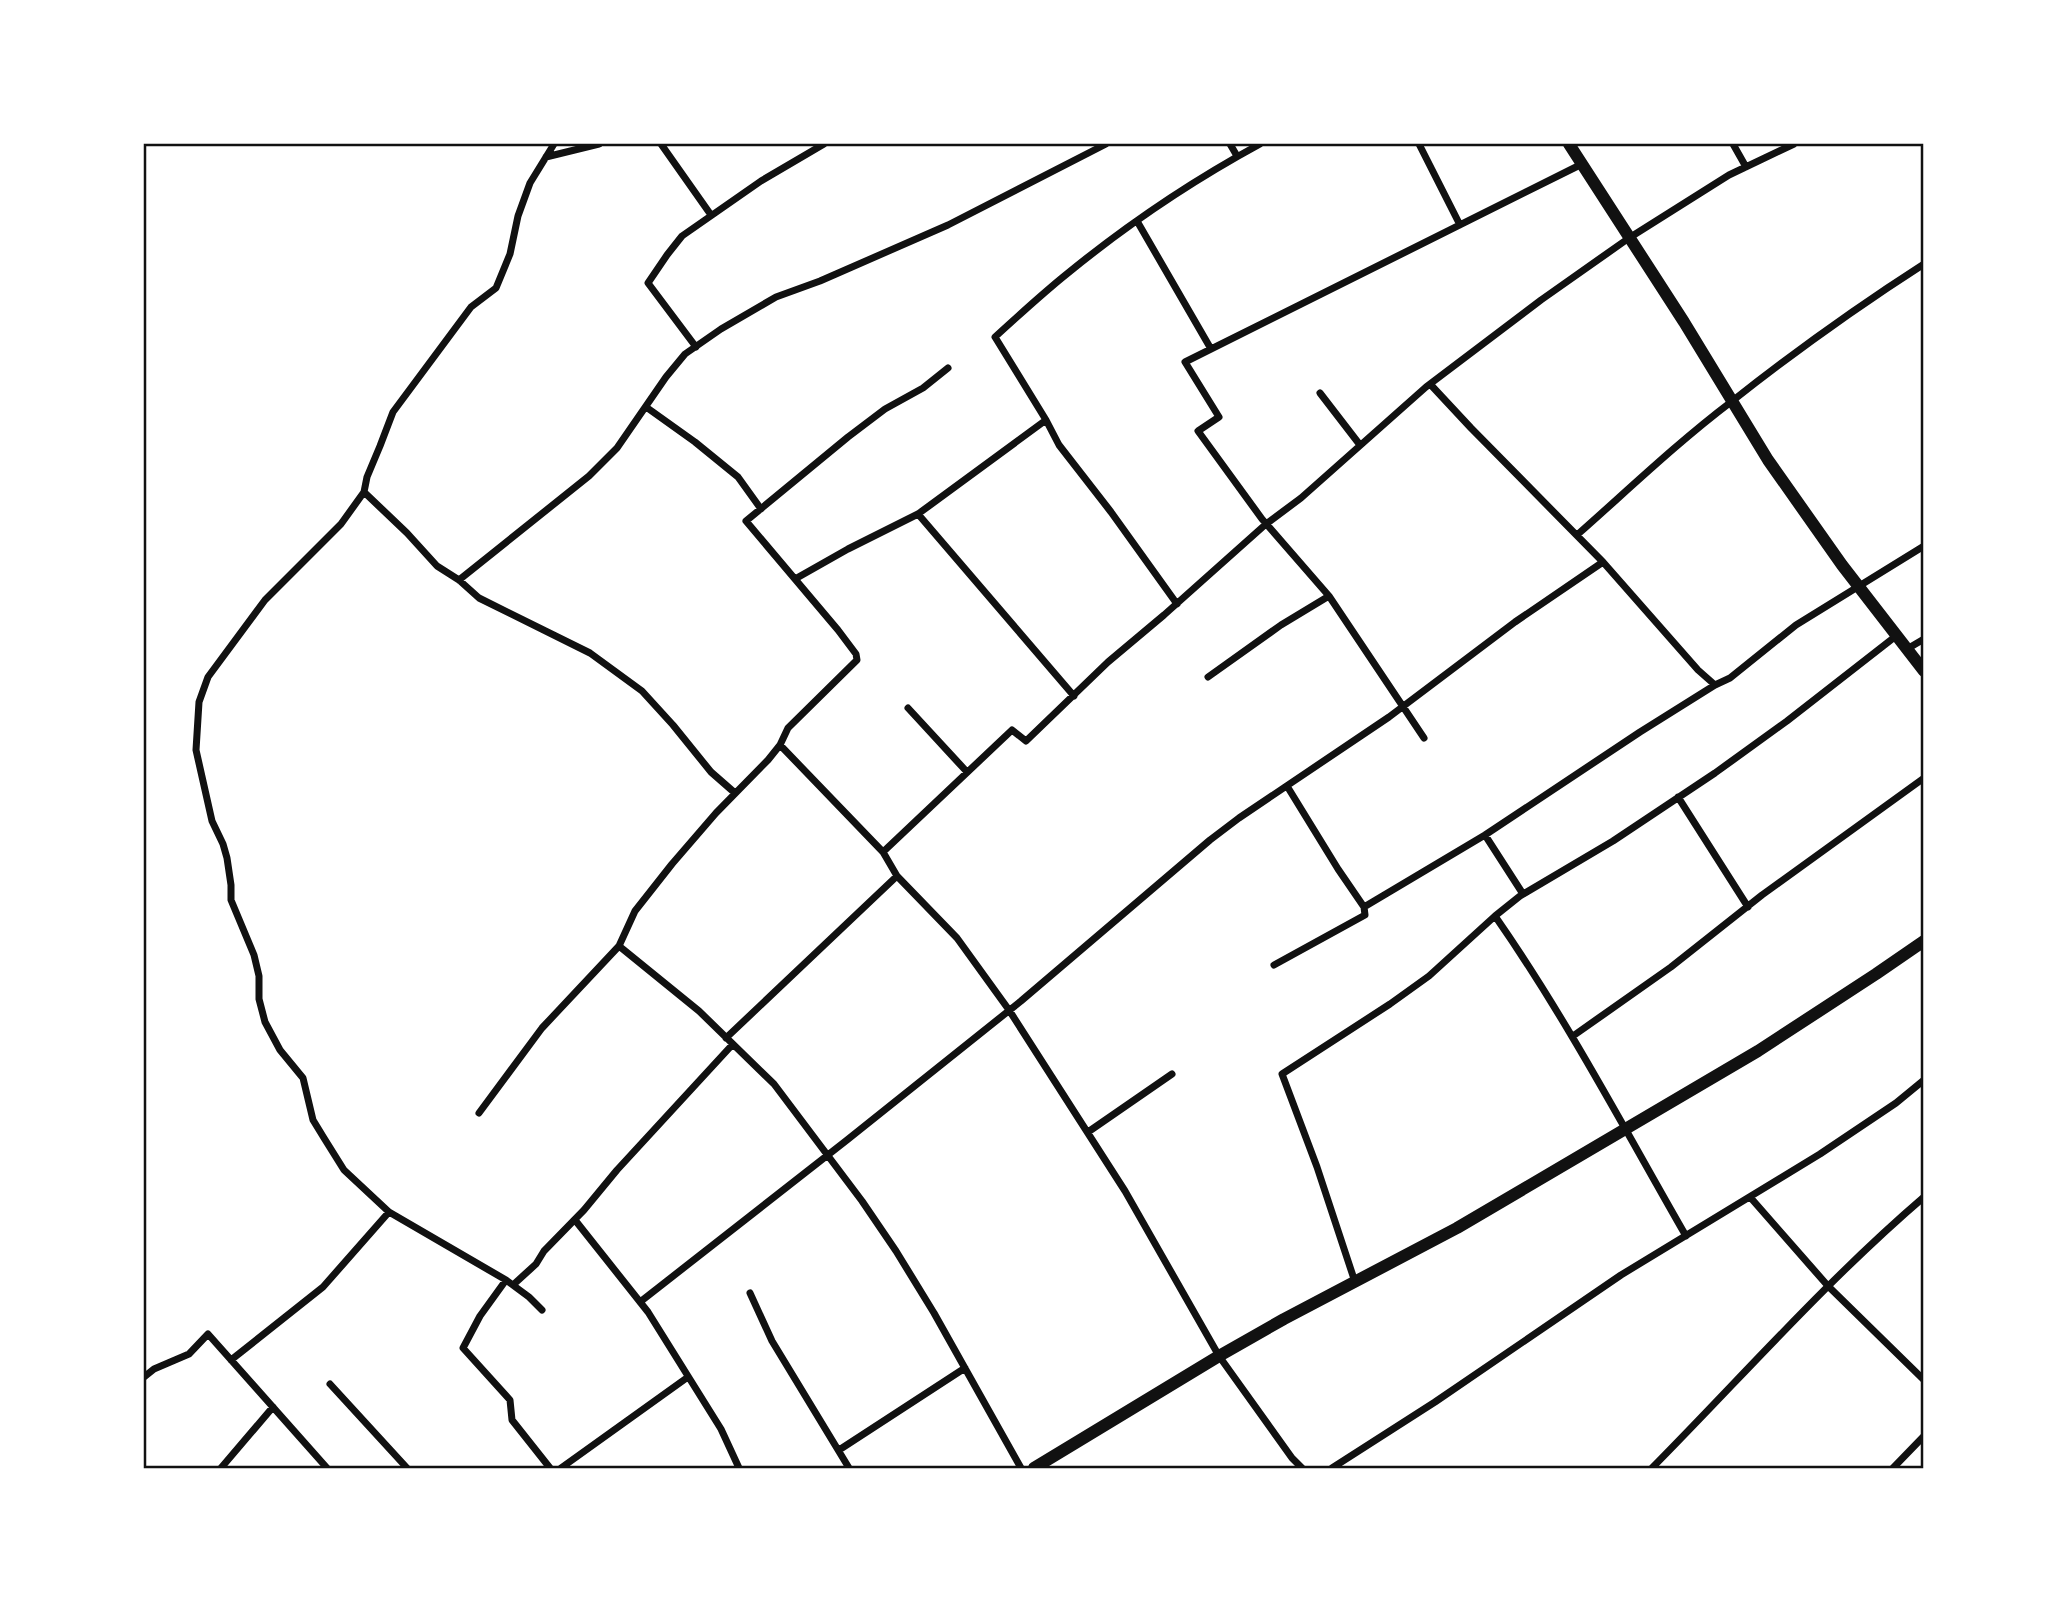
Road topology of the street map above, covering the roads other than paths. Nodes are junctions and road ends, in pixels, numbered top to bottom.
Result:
1 (554, 144) edge
2 (599, 144) edge
3 (661, 144) edge
4 (824, 144) edge
5 (1106, 144) edge
6 (1230, 144) edge
7 (1260, 144) edge
8 (1419, 144) edge
9 (1569, 144) edge
10 (1733, 144) edge
11 (1794, 144) edge
12 (1237, 156) junction
13 (545, 158) junction
14 (1582, 164) junction
15 (1746, 167) junction
16 (711, 215) junction
17 (1137, 220) junction
18 (1460, 225) junction
19 (1629, 238) junction
20 (1923, 264) edge
21 (696, 346) junction
22 (1211, 349) junction
23 (948, 368) dead end
24 (1430, 384) junction
25 (1320, 394) dead end
26 (1732, 401) junction
27 (646, 407) junction
28 (1046, 420) junction
29 (1360, 445) junction
30 (364, 492) junction
31 (761, 509) junction
32 (918, 514) junction
33 (1266, 524) junction
34 (1577, 535) junction
35 (1923, 547) edge
36 (1603, 562) junction
37 (795, 579) junction
38 (459, 580) junction
39 (1859, 587) junction
40 (1329, 596) junction
41 (1177, 604) junction
42 (1896, 636) junction
43 (1923, 639) edge
44 (1906, 650) junction
45 (1923, 671) edge
46 (1208, 677) dead end
47 (1714, 685) junction
48 (1074, 695) junction
49 (1402, 706) junction
50 (908, 708) dead end
51 (1424, 738) dead end
52 (780, 745) junction
53 (967, 772) junction
54 (1923, 778) edge
55 (1287, 786) junction
56 (735, 793) junction
57 (1678, 797) junction
58 (1485, 835) junction
59 (883, 852) junction
60 (897, 876) junction
61 (1524, 894) junction
62 (1364, 907) junction
63 (1748, 907) junction
64 (1495, 916) junction
65 (1923, 940) edge
66 (619, 946) junction
67 (1274, 965) dead end
68 (1009, 1010) junction
69 (1573, 1036) junction
70 (726, 1038) junction
71 (733, 1044) junction
72 (1172, 1074) dead end
73 (1923, 1080) edge
74 (479, 1113) dead end
75 (1624, 1129) junction
76 (1088, 1132) junction
77 (827, 1156) junction
78 (1750, 1197) junction
79 (1923, 1197) edge
80 (389, 1212) junction
81 (575, 1220) junction
82 (1686, 1236) junction
83 (1355, 1282) junction
84 (509, 1283) junction
85 (1828, 1286) junction
86 (750, 1293) dead end
87 (640, 1302) junction
88 (542, 1311) dead end
89 (1219, 1356) junction
90 (231, 1360) junction
91 (965, 1368) junction
92 (144, 1377) edge
93 (688, 1377) junction
94 (1923, 1380) edge
95 (330, 1384) dead end
96 (273, 1407) junction
97 (1923, 1436) edge
98 (839, 1450) junction
99 (222, 1468) edge
100 (327, 1468) edge
101 (407, 1468) edge
102 (550, 1468) edge
103 (561, 1468) edge
104 (738, 1468) edge
105 (849, 1468) edge
106 (1021, 1468) edge
107 (1034, 1468) edge
108 (1303, 1468) edge
109 (1332, 1468) edge
110 (1652, 1468) edge
111 (1893, 1468) edge

1 - 13 street
2 - 13 street
3 - 16 street
4 - 16 street
5 - 21 street
6 - 12 street
7 - 12 street
8 - 18 street
9 - 14 street
10 - 15 street
11 - 15 street
12 - 17 street
13 - 30 street
14 - 18 street
14 - 19 street
15 - 19 street
16 - 21 street
17 - 22 street
17 - 28 street
18 - 22 street
19 - 24 street
19 - 26 street
20 - 26 street
21 - 27 street
22 - 33 street
23 - 31 street
24 - 29 street
24 - 34 street
25 - 29 street
26 - 34 street
26 - 39 street
27 - 31 street
27 - 38 street
28 - 32 street
28 - 41 street
29 - 33 street
30 - 38 street
30 - 80 street
31 - 37 street
32 - 37 street
32 - 48 street
33 - 40 street
33 - 41 street
34 - 36 street
35 - 39 street
36 - 47 street
36 - 49 street
37 - 52 street
38 - 56 street
39 - 42 street
39 - 47 street
40 - 46 street
40 - 49 street
41 - 48 street
42 - 44 street
42 - 57 street
43 - 44 street
44 - 45 street
47 - 58 street
48 - 53 street
49 - 51 street
49 - 55 street
50 - 53 street
52 - 56 street
52 - 59 street
53 - 59 street
54 - 63 street
55 - 62 street
55 - 68 street
56 - 66 street
57 - 61 street
57 - 63 street
58 - 61 street
58 - 62 street
59 - 60 street
60 - 68 street
60 - 70 street
61 - 64 street
62 - 67 street
63 - 69 street
64 - 69 street
64 - 83 street
65 - 75 street
66 - 70 street
66 - 74 street
68 - 76 street
68 - 77 street
69 - 75 street
70 - 71 street
71 - 77 street
71 - 81 street
72 - 76 street
73 - 78 street
75 - 82 street
75 - 83 street
76 - 89 street
77 - 87 street
77 - 91 street
78 - 82 street
78 - 85 street
79 - 85 street
80 - 84 street
80 - 90 street
81 - 84 street
81 - 87 street
82 - 109 street
83 - 89 street
84 - 88 street
84 - 102 street
85 - 94 street
85 - 110 street
86 - 98 street
87 - 93 street
89 - 107 street
89 - 108 street
90 - 92 street
90 - 96 street
91 - 98 street
91 - 106 street
93 - 103 street
93 - 104 street
95 - 101 street
96 - 99 street
96 - 100 street
97 - 111 street
98 - 105 street

